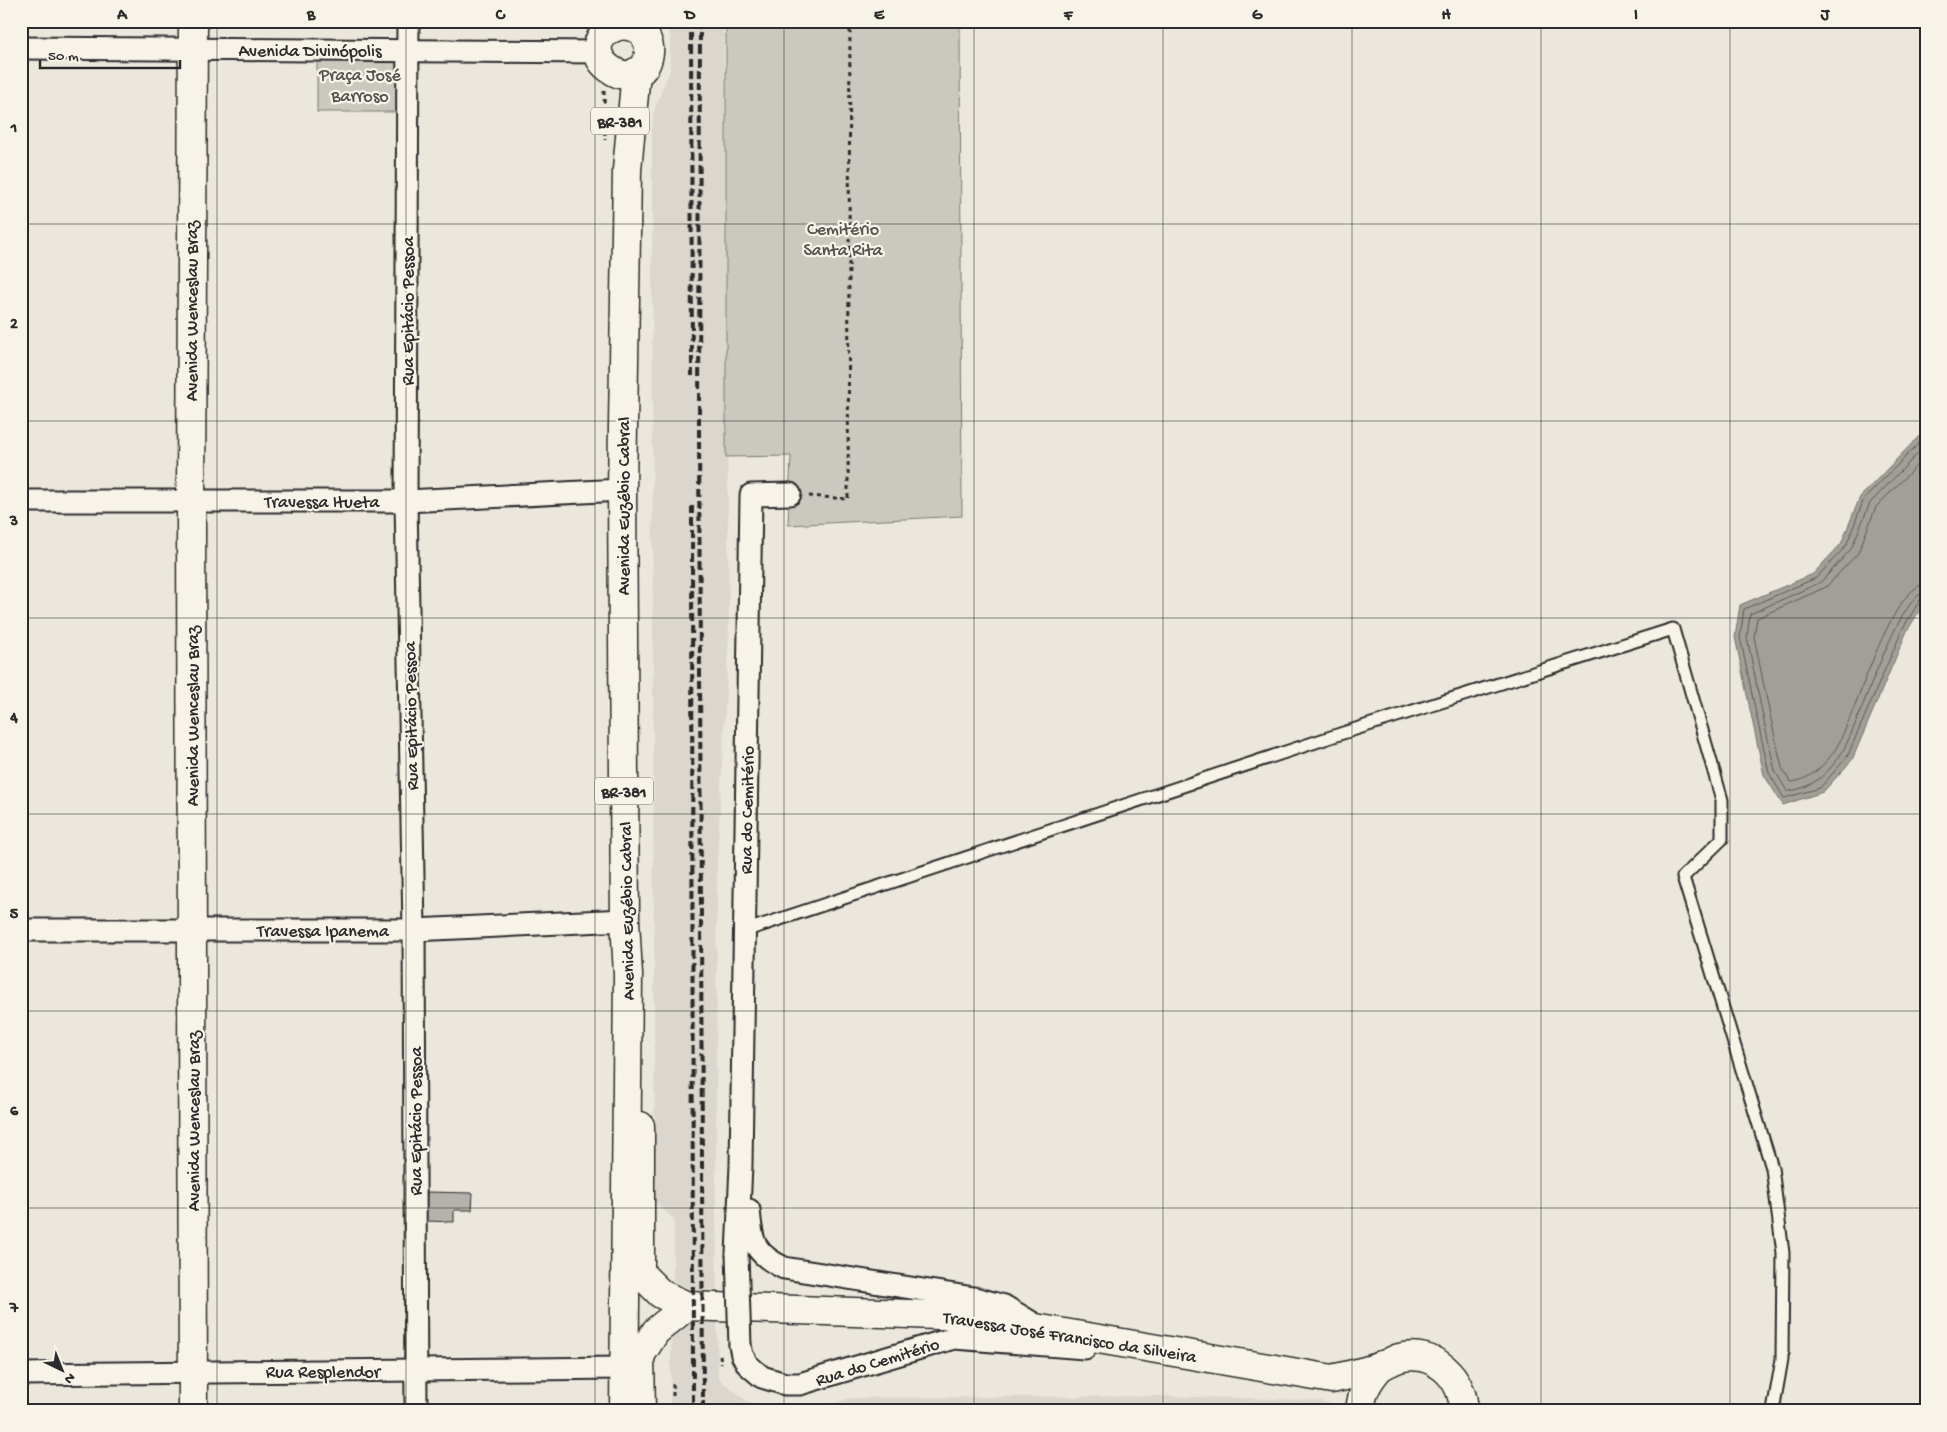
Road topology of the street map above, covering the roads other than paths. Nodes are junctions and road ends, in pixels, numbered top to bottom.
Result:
1 (193, 21) edge
2 (408, 21) edge
3 (640, 26) edge
4 (21, 48) edge
5 (193, 50) junction
6 (408, 50) junction
7 (613, 50) edge
8 (622, 490) junction
9 (790, 494) road end
10 (406, 501) junction
11 (21, 502) edge
12 (191, 502) junction
13 (625, 920) junction
14 (21, 930) edge
15 (414, 930) junction
16 (193, 931) junction
17 (744, 931) junction
18 (628, 975) junction
19 (741, 1165) junction
20 (687, 1306) junction
21 (1040, 1327) junction
22 (1153, 1348) junction
23 (1382, 1366) junction
24 (624, 1368) junction
25 (192, 1371) junction
26 (417, 1371) junction
27 (21, 1374) edge
28 (1332, 1379) junction
29 (193, 1411) edge
30 (416, 1411) edge
31 (624, 1411) edge
32 (641, 1411) edge
33 (1356, 1411) edge
34 (1360, 1411) edge
35 (1464, 1411) edge
36 (1773, 1411) edge

1 - 5 street, Avenida Wenceslau Braz
2 - 6 street, Rua Epitácio Pessoa
3 - 7 street
3 - 7 street
4 - 5 street, Avenida Divinópolis
5 - 6 street, Avenida Divinópolis
5 - 12 street, Avenida Wenceslau Braz
6 - 7 street, Avenida Divinópolis
6 - 10 street, Rua Epitácio Pessoa
7 - 8 street, Avenida Euzébio Cabral / BR-381
8 - 10 street, Travessa Itueta
8 - 13 street, Avenida Euzébio Cabral / BR-381
9 - 17 street, Rua do Cemitério
10 - 12 street, Travessa Itueta
10 - 15 street, Rua Epitácio Pessoa
11 - 12 street, Travessa Itueta
12 - 16 street, Avenida Wenceslau Braz
13 - 15 street, Travessa Ipanema
13 - 18 street, Avenida Euzébio Cabral / BR-381
14 - 16 street, Travessa Ipanema
15 - 16 street, Travessa Ipanema
15 - 26 street, Rua Epitácio Pessoa
16 - 25 street, Avenida Wenceslau Braz
17 - 19 street, Rua do Cemitério
17 - 36 lane
18 - 20 street, Travessa José Francisco da Silveira
18 - 24 street, Avenida Euzébio Cabral / BR-381
19 - 21 street, Rua do Cemitério
19 - 22 street, Rua do Cemitério, bridge
20 - 21 street, Travessa José Francisco da Silveira
20 - 32 street
21 - 22 street, Travessa José Francisco da Silveira
22 - 28 street, Travessa José Francisco da Silveira
23 - 28 street, Travessa José Francisco da Silveira
23 - 34 street
23 - 35 street, Travessa José Francisco da Silveira
24 - 26 street, Rua Resplendor
24 - 31 street, Avenida Euzébio Cabral / BR-381
25 - 26 street, Rua Resplendor
25 - 27 street, Rua Resplendor
25 - 29 street, Avenida Wenceslau Braz
26 - 30 street, Rua Epitácio Pessoa
28 - 33 street

